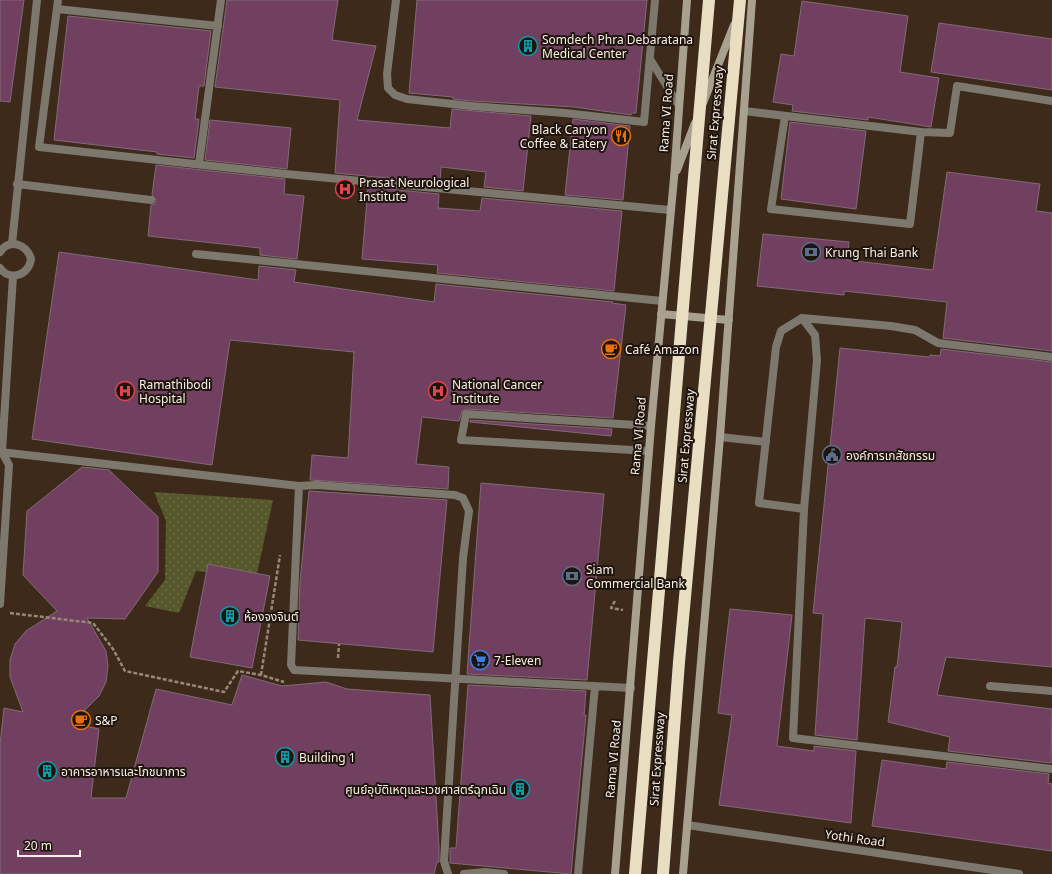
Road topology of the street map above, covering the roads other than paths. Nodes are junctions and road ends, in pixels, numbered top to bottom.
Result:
1 (37, 0) edge
2 (221, 0) edge
3 (396, 0) edge
4 (655, 0) edge
5 (687, 0) edge
6 (709, 0) edge
7 (740, 0) edge
8 (744, 0) edge
9 (752, 0) edge
10 (58, 4) edge
11 (218, 26) junction
12 (650, 59) junction
13 (1052, 101) edge
14 (678, 104) junction
15 (744, 111) junction
16 (785, 116) junction
17 (921, 132) junction
18 (199, 164) junction
19 (674, 178) junction
20 (17, 184) junction
21 (151, 200) dead end
22 (670, 210) junction
23 (12, 244) junction
24 (0, 252) edge
25 (196, 254) dead end
26 (0, 268) edge
27 (13, 276) junction
28 (662, 301) junction
29 (661, 314) junction
30 (802, 318) junction
31 (729, 320) junction
32 (1052, 357) edge
33 (651, 426) junction
34 (720, 437) junction
35 (766, 442) junction
36 (649, 451) junction
37 (1, 452) edge
38 (299, 486) junction
39 (804, 509) junction
40 (0, 604) edge
41 (455, 679) junction
42 (595, 686) junction
43 (990, 686) dead end
44 (631, 688) junction
45 (1052, 691) edge
46 (1052, 770) edge
47 (687, 825) junction
48 (448, 874) edge
49 (464, 874) edge
50 (504, 874) edge
51 (578, 874) edge
52 (615, 874) edge
53 (635, 874) edge
54 (663, 874) edge
55 (683, 874) edge
56 (1019, 874) edge

1 - 20 street
2 - 11 street
3 - 12 street
4 - 12 street
5 - 14 main road, Rama VI Road
6 - 53 highway, Sirat Expressway
7 - 54 highway, Sirat Expressway
8 - 19 main road
9 - 15 main road
10 - 11 street
10 - 18 street
11 - 18 street
12 - 14 street
13 - 17 street
14 - 19 main road, Rama VI Road
15 - 16 street
15 - 31 main road
16 - 17 street
16 - 17 street
18 - 22 street
19 - 22 main road, Rama VI Road
20 - 21 street
20 - 23 street
22 - 28 main road, Rama VI Road
23 - 24 street
23 - 27 street
25 - 28 street
26 - 27 street
27 - 37 street
28 - 29 main road, Rama VI Road
29 - 31 main road
29 - 33 main road, Rama VI Road
30 - 32 street
30 - 35 street
30 - 39 street
31 - 34 main road
33 - 36 main road, Rama VI Road
33 - 36 street
34 - 35 street
34 - 47 main road
35 - 39 street
36 - 44 main road, Rama VI Road
37 - 38 street
37 - 40 street
38 - 41 street
38 - 41 street
39 - 46 street
41 - 42 street
41 - 48 street
42 - 44 street
42 - 51 street
43 - 45 street
44 - 52 main road, Rama VI Road
47 - 55 main road
47 - 56 street, Yothi Road
49 - 50 street

